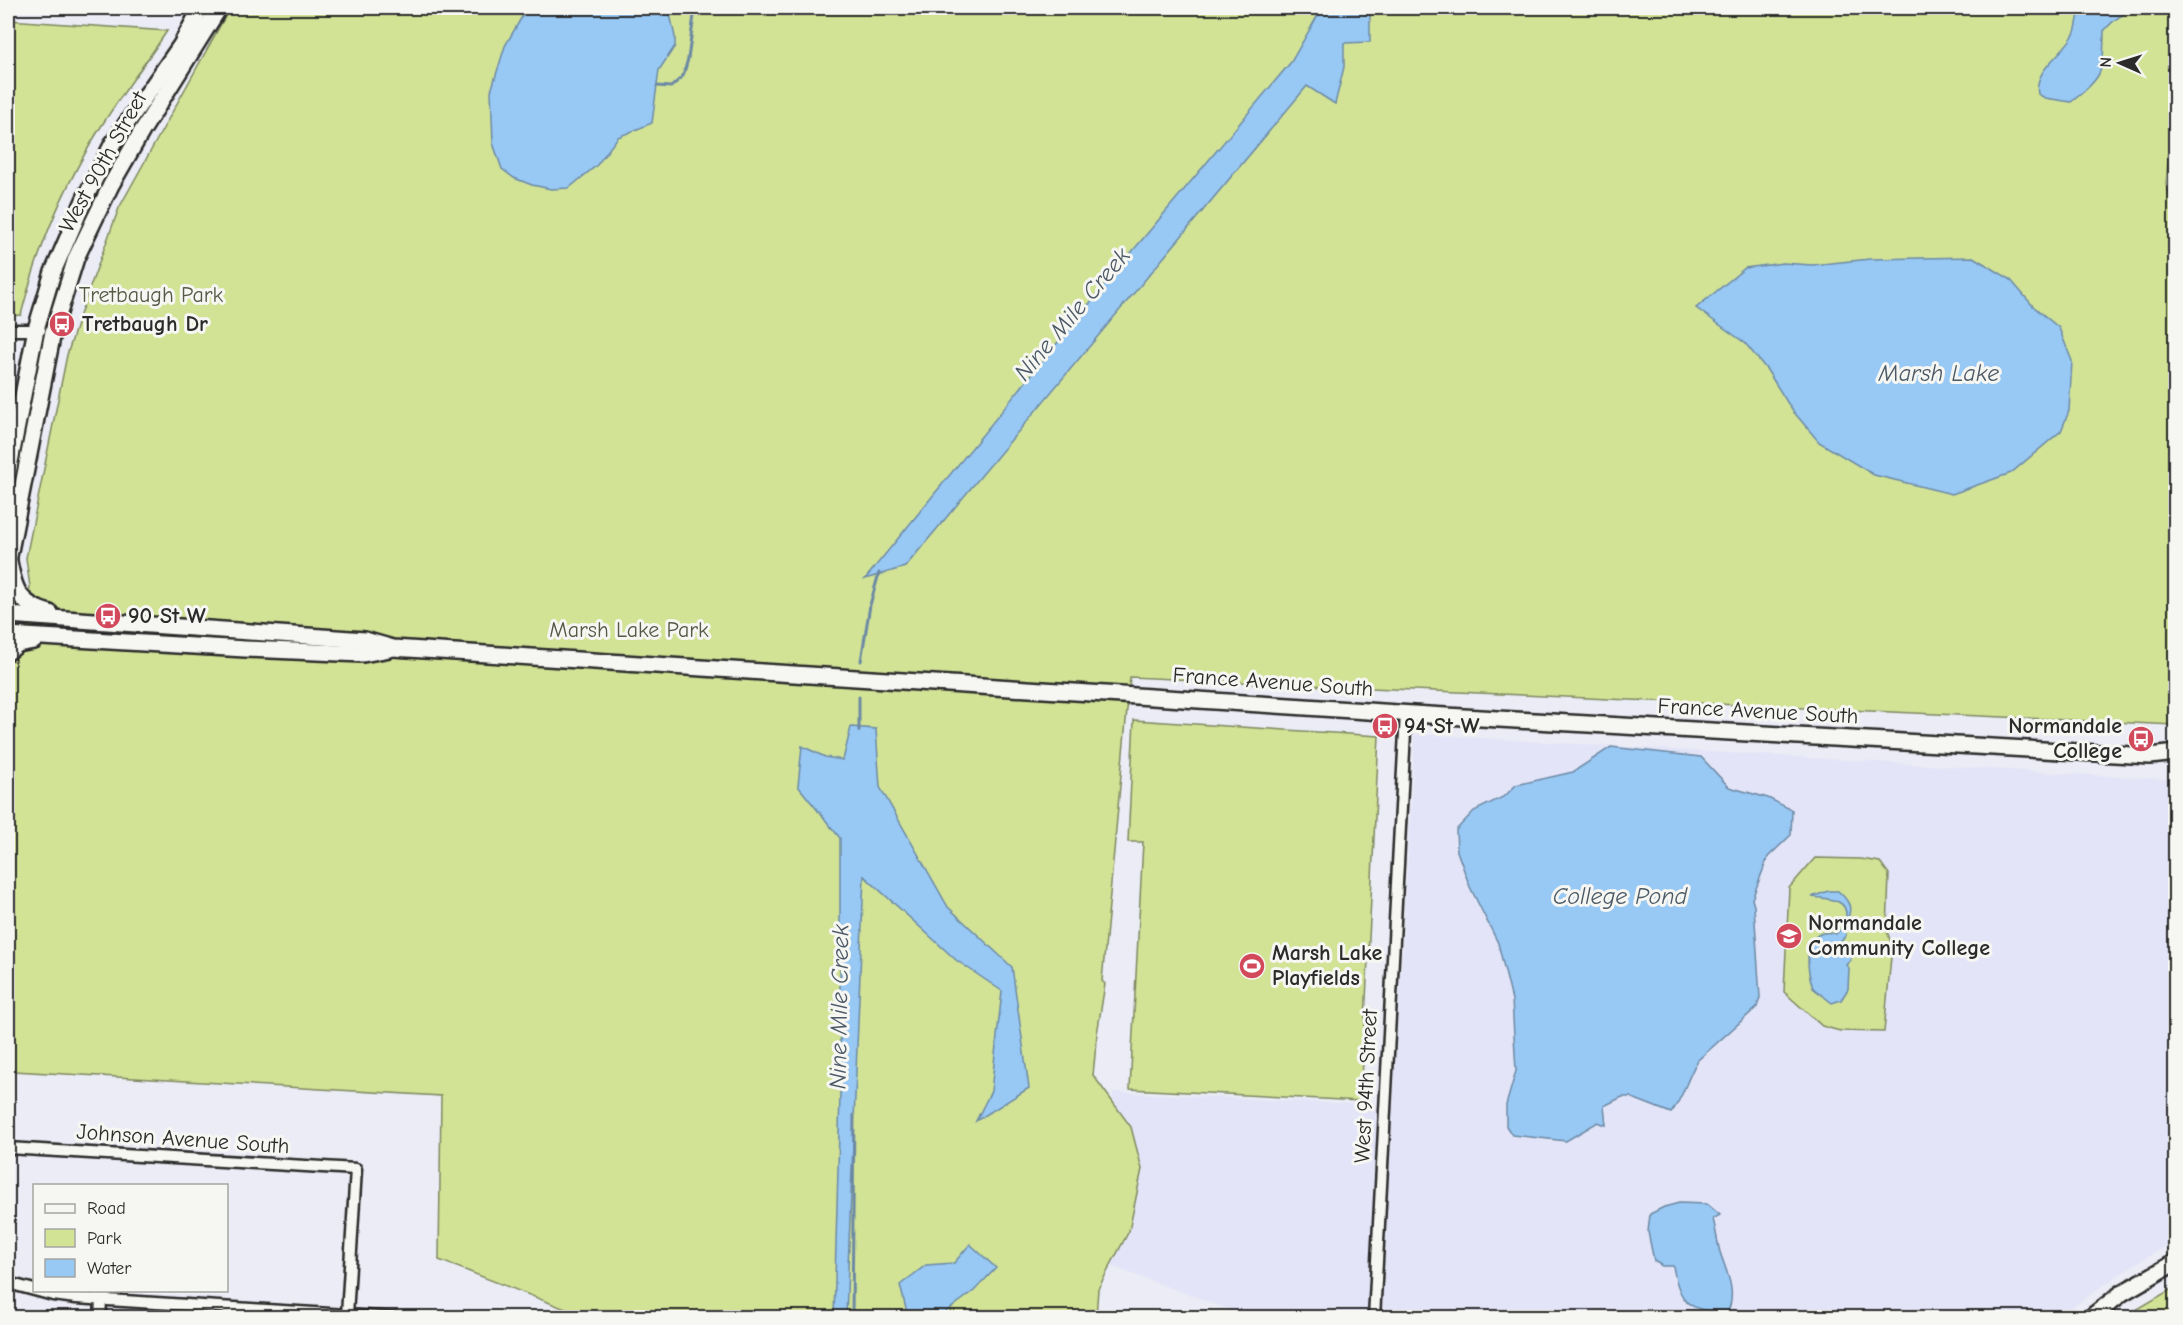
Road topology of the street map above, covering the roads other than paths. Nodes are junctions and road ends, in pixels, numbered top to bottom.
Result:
1 (201, 8) edge
2 (219, 8) edge
3 (36, 329) junction
4 (8, 330) edge
5 (53, 332) junction
6 (8, 472) edge
7 (8, 558) edge
8 (8, 615) edge
9 (76, 619) junction
10 (8, 635) edge
11 (51, 638) junction
12 (393, 648) junction
13 (8, 652) edge
14 (1406, 713) junction
15 (2175, 753) edge
16 (2150, 756) junction
17 (2175, 761) edge
18 (8, 1148) edge
19 (2175, 1262) edge
20 (8, 1283) edge
21 (33, 1290) edge
22 (42, 1292) edge
23 (101, 1300) junction
24 (247, 1313) edge
25 (347, 1315) junction
26 (100, 1317) edge
27 (394, 1317) edge
28 (1374, 1317) edge
29 (2090, 1317) edge

1 - 3 main road, West 90th Street
2 - 5 main road, West 90th Street
3 - 4 street
3 - 5 street
3 - 6 main road, West 90th Street
5 - 7 main road, West 90th Street
7 - 9 main road
8 - 9 main road, France Avenue South
9 - 12 main road, France Avenue South
10 - 11 main road, France Avenue South
11 - 12 main road, France Avenue South
11 - 13 main road
12 - 14 main road, France Avenue South
14 - 16 main road, France Avenue South
14 - 28 street, West 94th Street
15 - 16 main road, France Avenue South
16 - 17 main road, France Avenue South
18 - 25 street, Johnson Avenue South
19 - 29 main road
20 - 21 street
22 - 23 street
23 - 24 street
23 - 26 street
24 - 25 street
25 - 27 street

